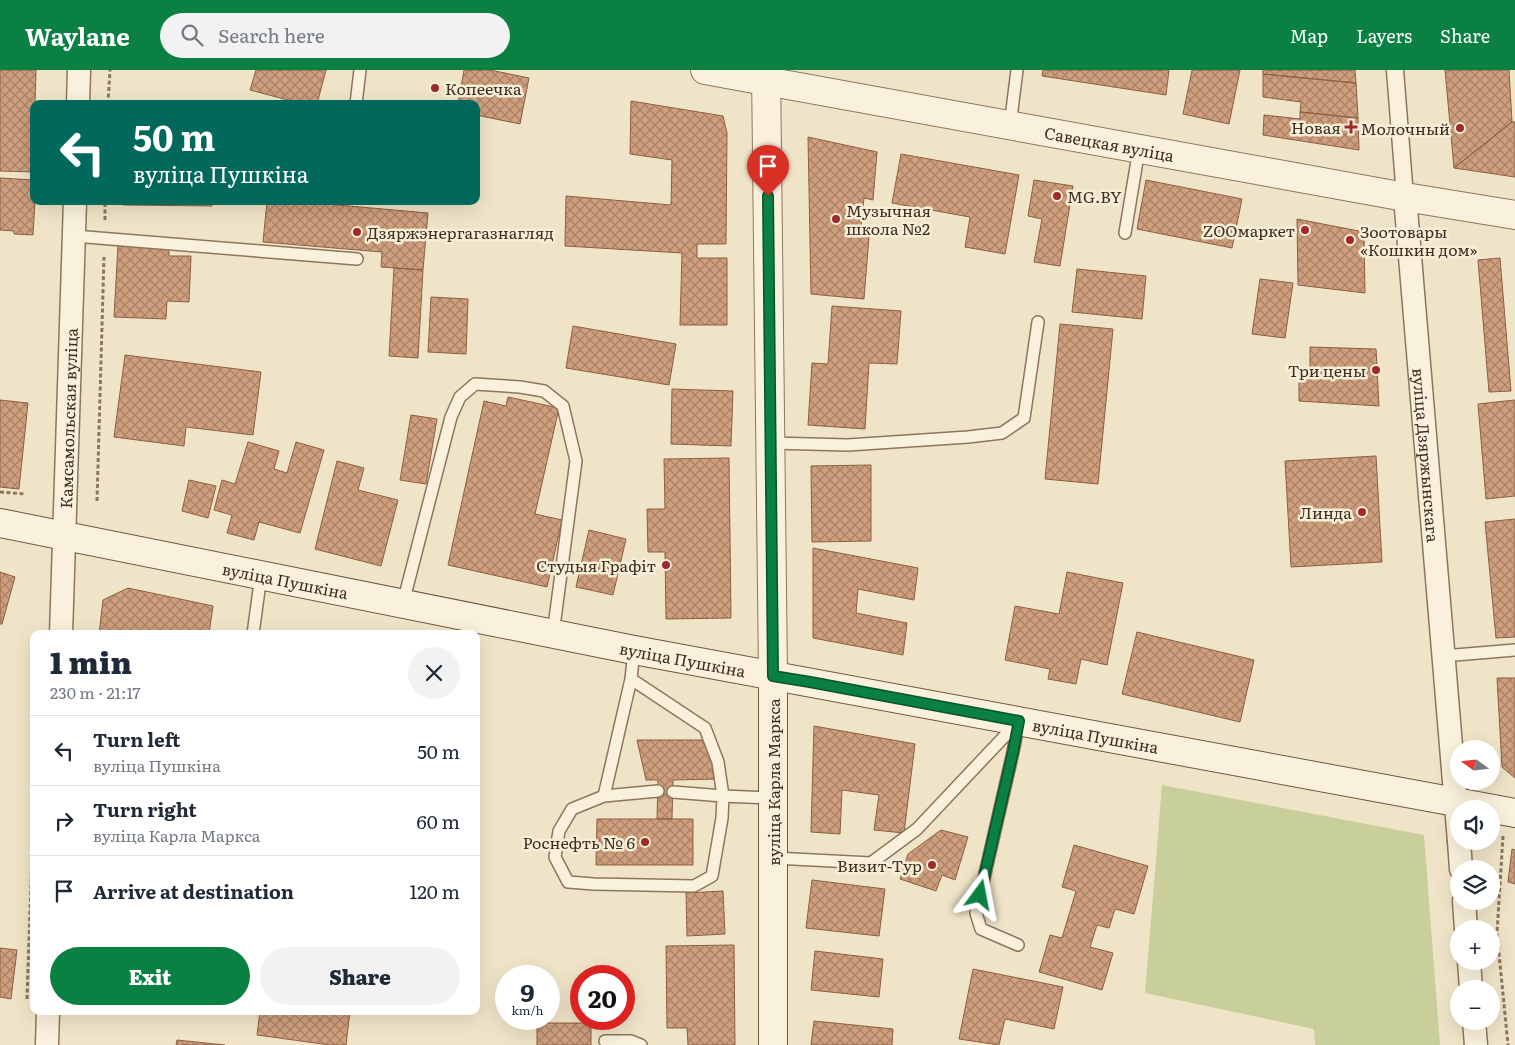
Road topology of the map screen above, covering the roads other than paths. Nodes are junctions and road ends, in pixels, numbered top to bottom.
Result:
1 (80, 70) edge
2 (360, 70) edge
3 (706, 70) edge
4 (1017, 70) edge
5 (1395, 70) edge
6 (766, 76) edge
7 (78, 100) edge
8 (356, 100) edge
9 (1010, 126) junction
10 (1139, 149) junction
11 (1405, 196) junction
12 (75, 205) edge
13 (1515, 215) edge
14 (1125, 233) dead end
15 (74, 236) junction
16 (357, 259) dead end
17 (1038, 322) dead end
18 (771, 443) junction
19 (0, 523) edge
20 (65, 536) junction
21 (261, 575) junction
22 (404, 604) junction
23 (61, 630) edge
24 (254, 630) edge
25 (553, 634) junction
26 (634, 650) junction
27 (1515, 650) edge
28 (1443, 656) junction
29 (773, 676) junction
30 (631, 679) junction
31 (1019, 721) junction
32 (658, 791) dead end
33 (673, 792) dead end
34 (604, 796) junction
35 (723, 796) junction
36 (774, 798) junction
37 (1450, 800) edge
38 (1455, 800) edge
39 (774, 858) junction
40 (1018, 945) dead end
41 (48, 1015) edge
42 (1475, 1030) edge
43 (606, 1041) dead end
44 (47, 1045) edge
45 (641, 1045) edge
46 (774, 1045) edge
47 (1476, 1045) edge

1 - 7 street
2 - 8 lane
3 - 6 main road, Савецкая вуліца
4 - 9 lane
5 - 11 street, вуліца Дзяржынскага
6 - 9 main road, Савецкая вуліца
6 - 18 main road, вуліца Карла Маркса
9 - 10 main road, Савецкая вуліца
10 - 11 main road, Савецкая вуліца
10 - 14 lane
11 - 13 main road, Савецкая вуліца
11 - 28 street, вуліца Дзяржынскага
12 - 15 street, Камсамольская вуліца
15 - 16 lane
15 - 20 street, Камсамольская вуліца
17 - 18 lane
18 - 29 main road, вуліца Карла Маркса
19 - 20 main road, вуліца Пушкіна
20 - 21 main road, вуліца Пушкіна
20 - 23 street, Камсамольская вуліца
21 - 22 main road, вуліца Пушкіна
21 - 24 lane
22 - 25 main road, вуліца Пушкіна
22 - 25 lane
25 - 26 main road, вуліца Пушкіна
26 - 29 main road, вуліца Пушкіна
26 - 30 lane
27 - 28 lane
28 - 38 street, вуліца Дзяржынскага
29 - 31 main road, вуліца Пушкіна
29 - 36 main road, вуліца Карла Маркса
30 - 34 lane
30 - 35 lane
31 - 37 main road, вуліца Пушкіна
31 - 39 lane
31 - 40 lane
32 - 34 lane
33 - 35 lane
34 - 35 lane
35 - 36 lane
36 - 39 main road, вуліца Карла Маркса
39 - 46 main road, вуліца Карла Маркса
41 - 44 street
42 - 47 street
43 - 45 lane

